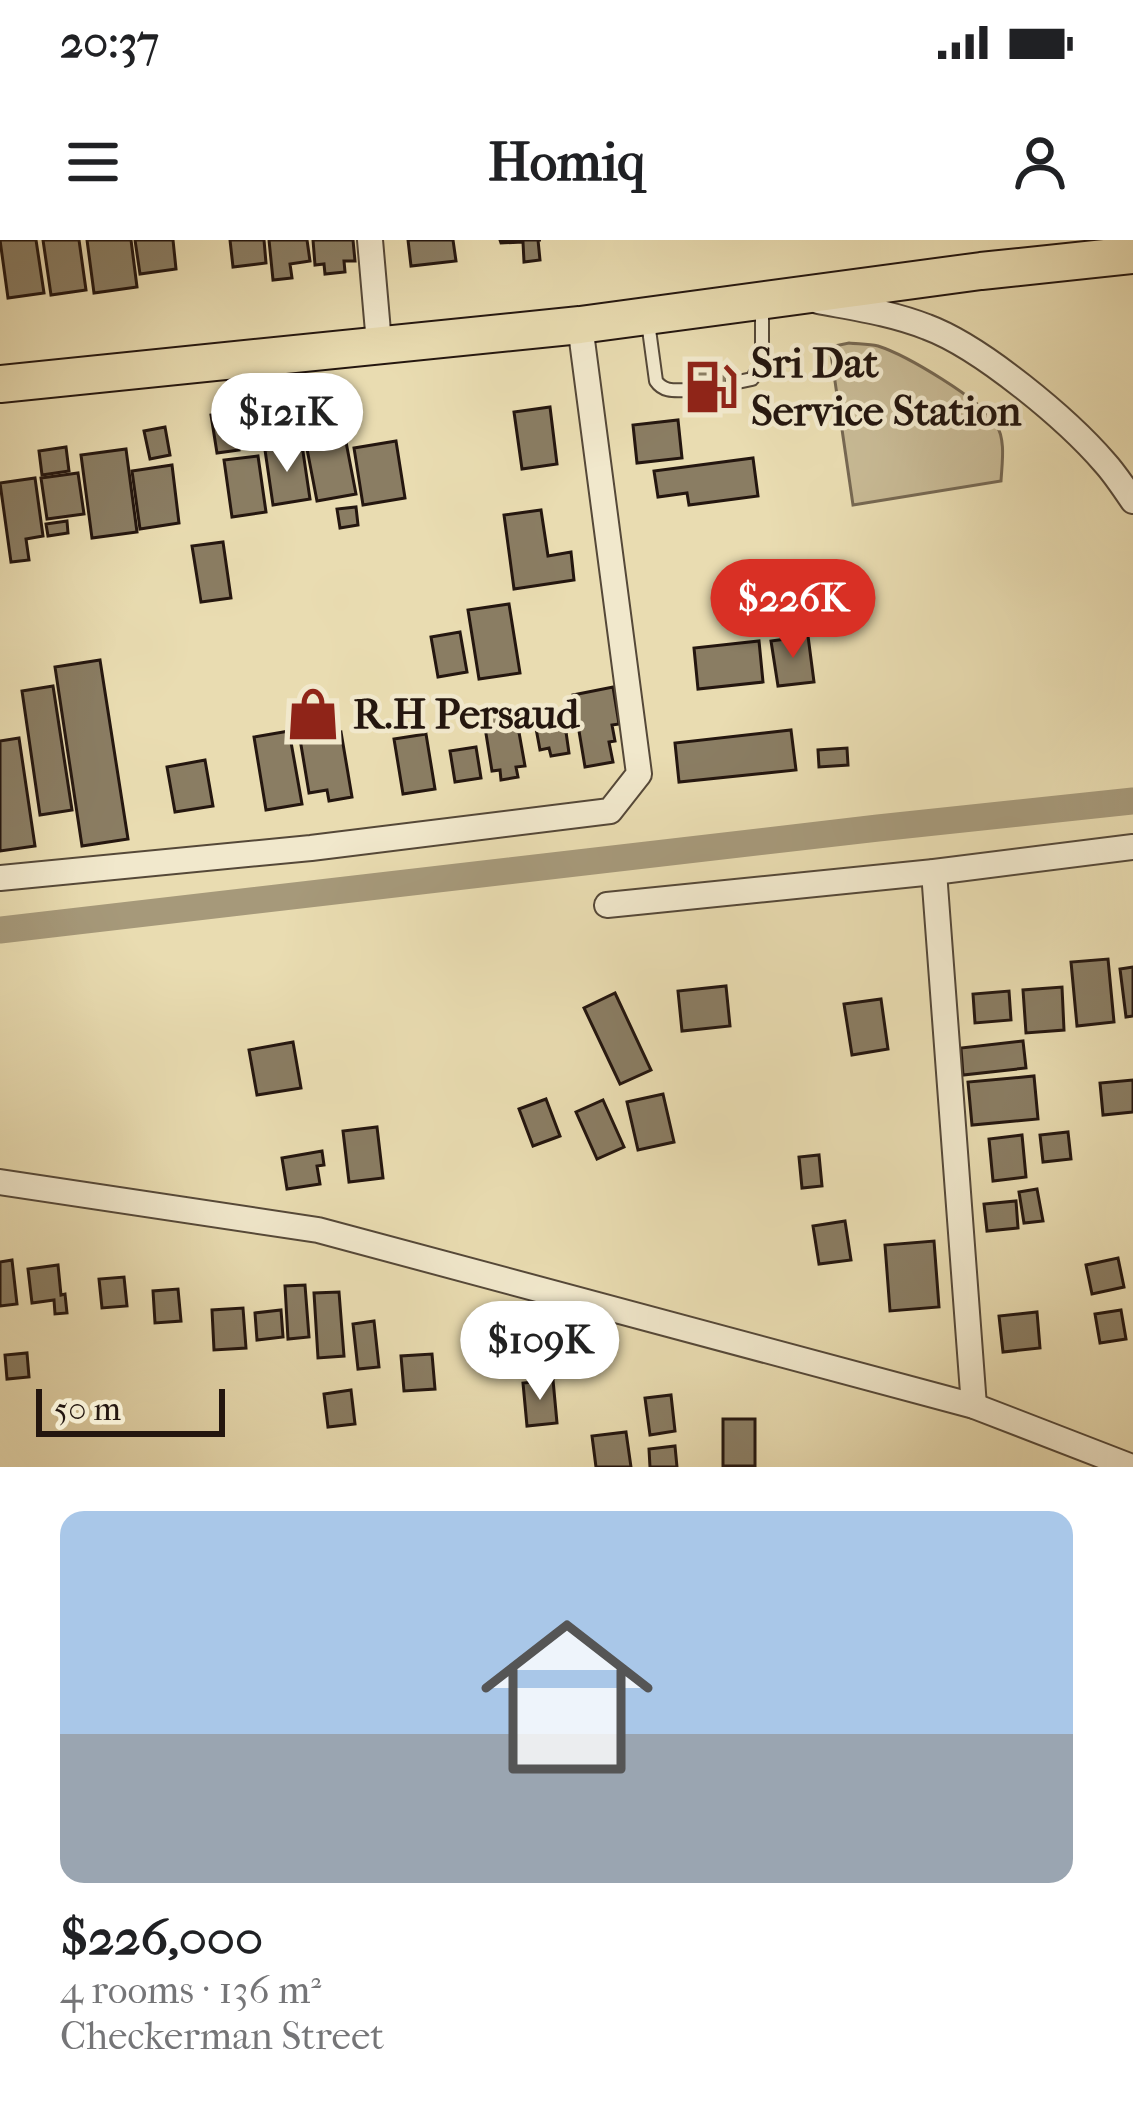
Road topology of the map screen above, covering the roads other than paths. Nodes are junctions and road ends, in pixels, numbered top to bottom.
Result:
1 (370, 240) edge
2 (1133, 255) edge
3 (777, 298) junction
4 (647, 315) junction
5 (580, 325) junction
6 (379, 344) junction
7 (733, 383) dead end
8 (0, 384) edge
9 (690, 390) dead end
10 (1133, 501) edge
11 (1133, 847) edge
12 (934, 872) junction
13 (0, 878) edge
14 (607, 905) dead end
15 (0, 1182) edge
16 (974, 1406) junction
17 (1132, 1467) edge

1 - 6 street
2 - 3 main road
3 - 4 main road
3 - 7 lane
3 - 10 street
4 - 5 main road
4 - 9 lane
5 - 6 main road
5 - 13 street
6 - 8 main road
11 - 12 street
12 - 14 street
12 - 16 street
15 - 16 street
16 - 17 street

